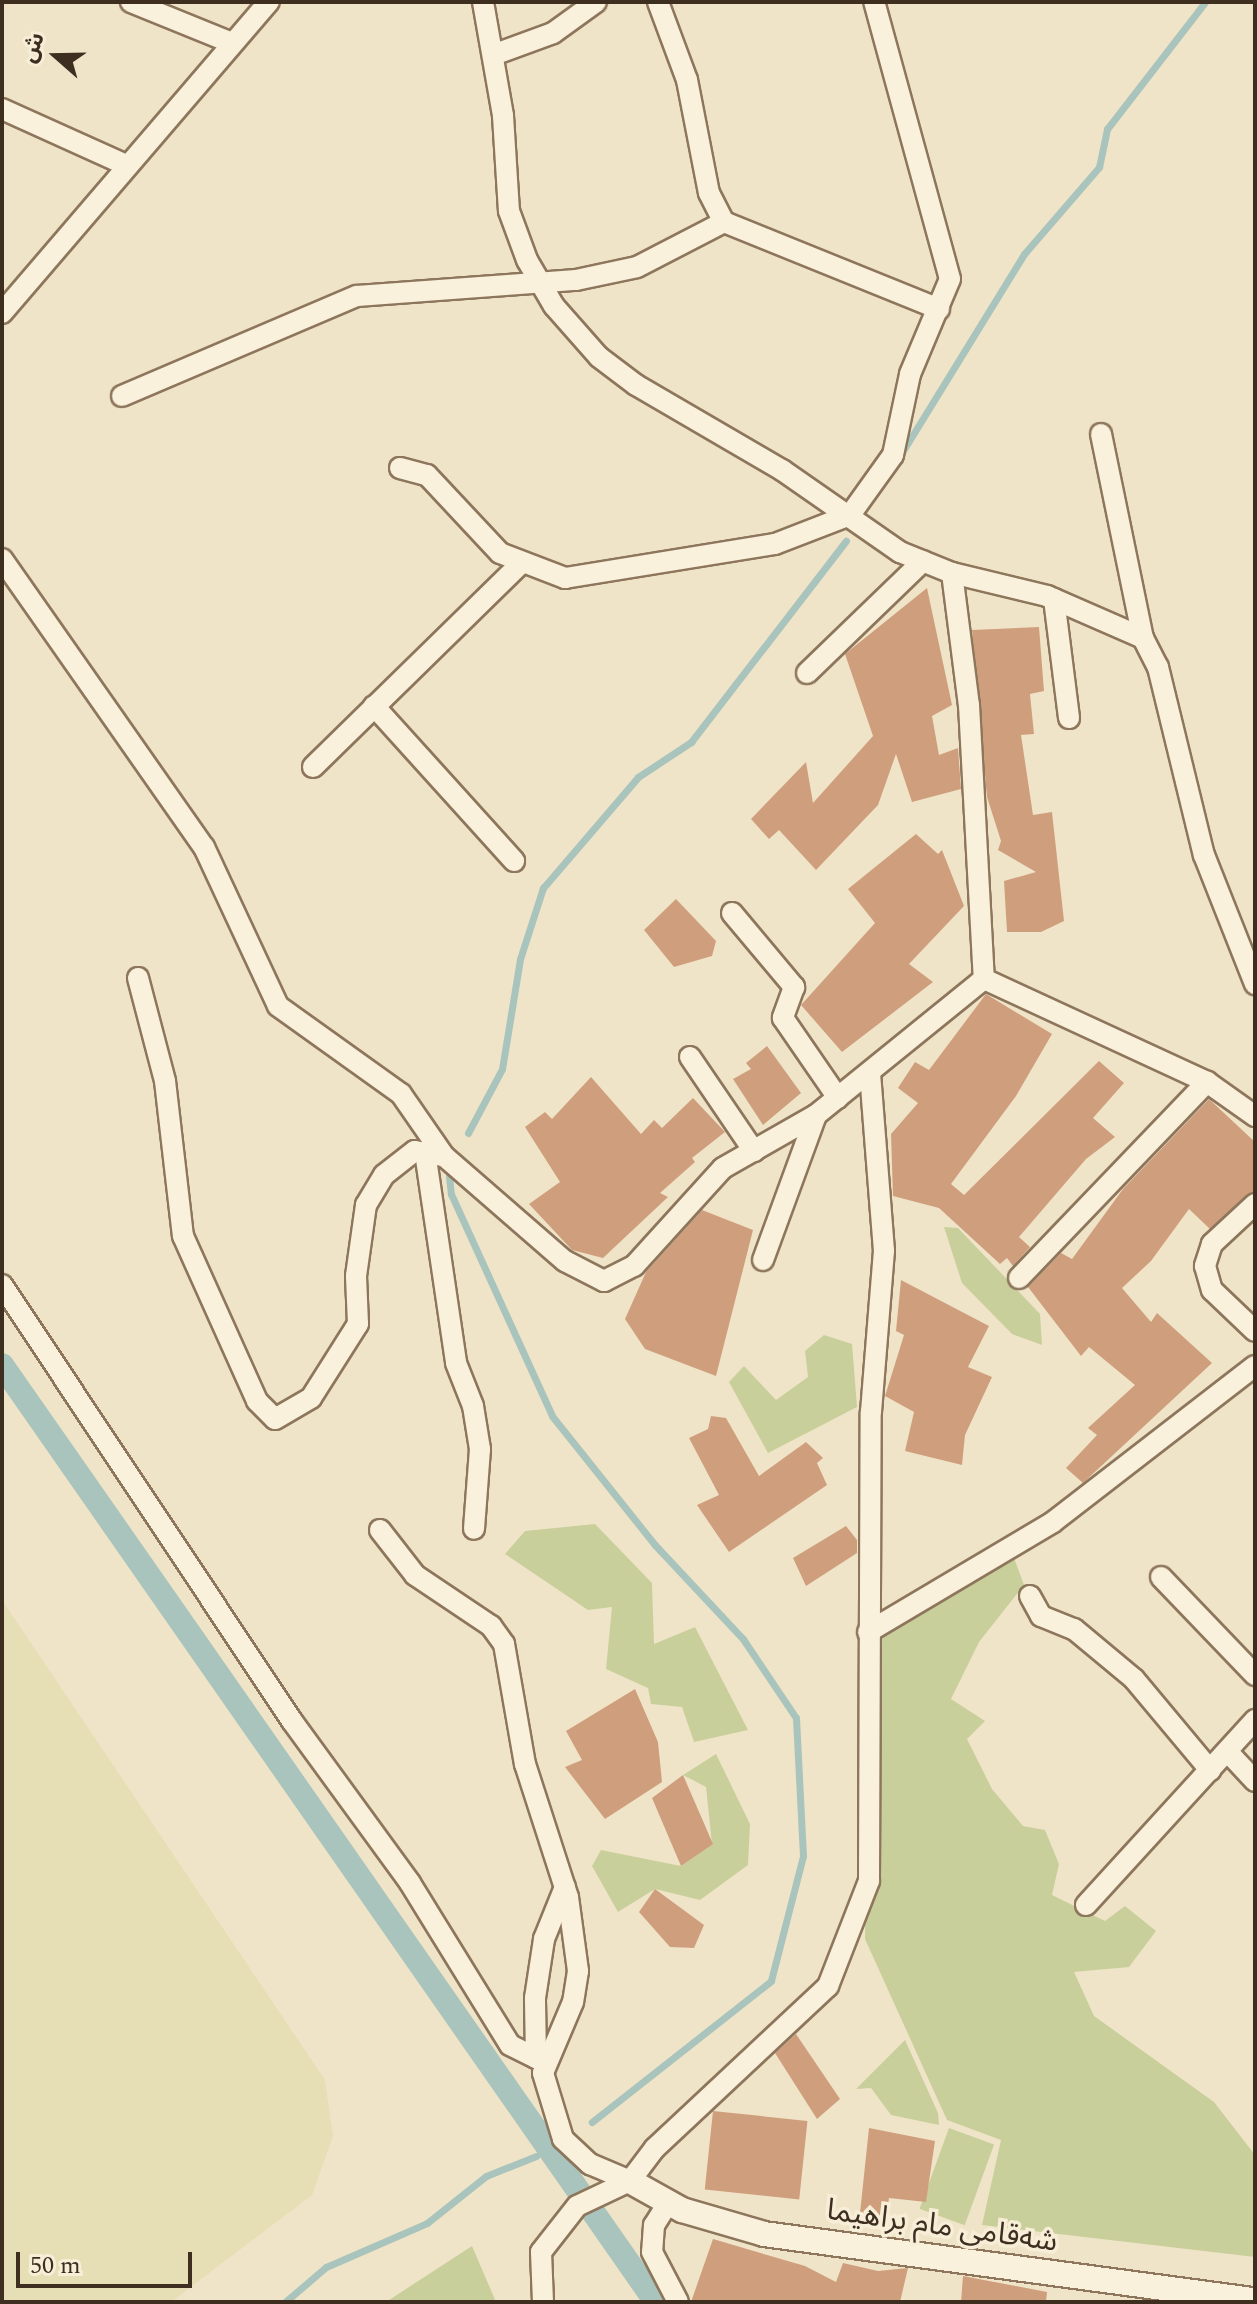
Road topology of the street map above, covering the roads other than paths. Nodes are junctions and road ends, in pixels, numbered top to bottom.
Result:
1 (131, 2) edge
2 (269, 2) edge
3 (483, 2) edge
4 (596, 2) edge
5 (658, 2) edge
6 (874, 2) edge
7 (232, 43) junction
8 (493, 55) junction
9 (2, 109) edge
10 (124, 164) junction
11 (724, 222) junction
12 (539, 285) junction
13 (939, 309) junction
14 (2, 313) edge
15 (122, 396) dead end
16 (1101, 434) dead end
17 (400, 468) dead end
18 (856, 520) junction
19 (2, 559) edge
20 (923, 561) junction
21 (520, 564) junction
22 (952, 573) junction
23 (1054, 599) junction
24 (1143, 638) junction
25 (807, 673) dead end
26 (374, 706) junction
27 (1069, 718) dead end
28 (313, 767) dead end
29 (514, 861) dead end
30 (732, 913) dead end
31 (138, 978) dead end
32 (984, 979) junction
33 (1255, 984) edge
34 (690, 1057) dead end
35 (870, 1073) junction
36 (1207, 1082) junction
37 (838, 1098) junction
38 (816, 1115) junction
39 (1255, 1116) edge
40 (754, 1151) junction
41 (441, 1157) junction
42 (1255, 1204) edge
43 (763, 1260) dead end
44 (1019, 1278) dead end
45 (2, 1285) edge
46 (1255, 1331) edge
47 (1255, 1366) edge
48 (474, 1529) dead end
49 (380, 1530) dead end
50 (1161, 1577) dead end
51 (1030, 1596) dead end
52 (868, 1632) junction
53 (1255, 1675) edge
54 (1255, 1720) edge
55 (1227, 1751) junction
56 (1210, 1770) junction
57 (1255, 1781) edge
58 (565, 1887) junction
59 (1086, 1905) dead end
60 (541, 2061) junction
61 (630, 2181) junction
62 (668, 2203) junction
63 (1255, 2300) edge
64 (543, 2302) edge
65 (678, 2302) edge

1 - 7 street
2 - 7 street
3 - 8 street
4 - 8 street
5 - 11 street
6 - 13 street
7 - 10 street
8 - 12 street
9 - 10 street
10 - 14 street
11 - 12 street
11 - 13 street
12 - 15 street
12 - 18 street
13 - 18 street
16 - 24 street
17 - 21 street
18 - 20 street
18 - 21 street
19 - 41 street
20 - 22 street
20 - 25 street
21 - 26 street
22 - 23 street
22 - 32 street
23 - 24 street
23 - 27 street
24 - 33 street
26 - 28 street
26 - 29 street
30 - 37 street
31 - 41 street
32 - 35 street
32 - 36 street
34 - 40 street
35 - 37 street
35 - 52 street
36 - 39 street
36 - 44 street
37 - 38 street
38 - 40 street
38 - 43 street
40 - 41 street
41 - 48 street
42 - 46 street
45 - 60 street
47 - 52 street
49 - 58 street
50 - 53 street
51 - 56 street
52 - 61 street
54 - 55 street
55 - 56 street
55 - 57 street
56 - 59 street
58 - 60 street
58 - 60 street
60 - 61 street
61 - 62 street, شەقامی مام براهیما
61 - 64 street
62 - 63 street, شەقامی مام براهیما
62 - 65 street

